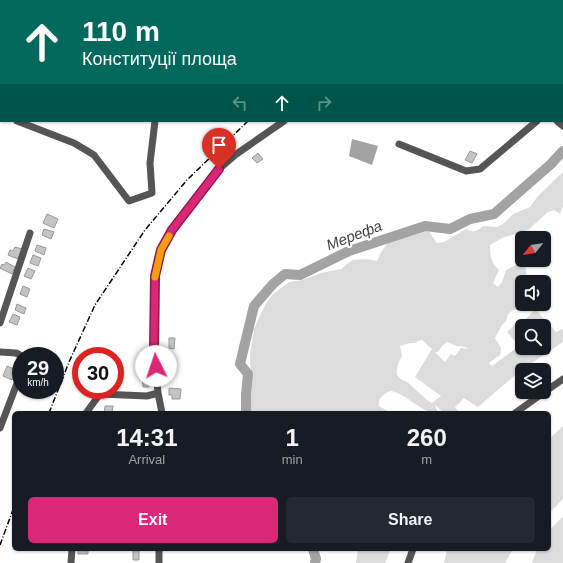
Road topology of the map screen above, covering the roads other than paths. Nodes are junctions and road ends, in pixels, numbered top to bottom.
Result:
1 (20, 122) edge
2 (155, 122) edge
3 (283, 122) edge
4 (536, 122) edge
5 (399, 144) dead end
6 (30, 233) dead end
7 (0, 323) edge
8 (0, 352) edge
9 (12, 353) edge
10 (563, 379) edge
11 (158, 393) junction
12 (12, 397) edge
13 (87, 411) edge
14 (162, 411) edge
15 (518, 411) edge
16 (0, 428) edge
17 (72, 551) edge
18 (159, 551) edge
19 (412, 551) edge
20 (71, 563) edge
21 (160, 563) edge
22 (408, 563) edge

1 - 2 street
3 - 11 street
4 - 5 street
6 - 7 street
8 - 9 street
10 - 15 street
11 - 13 street
11 - 14 street
12 - 16 street
17 - 20 street
18 - 21 street
19 - 22 street

